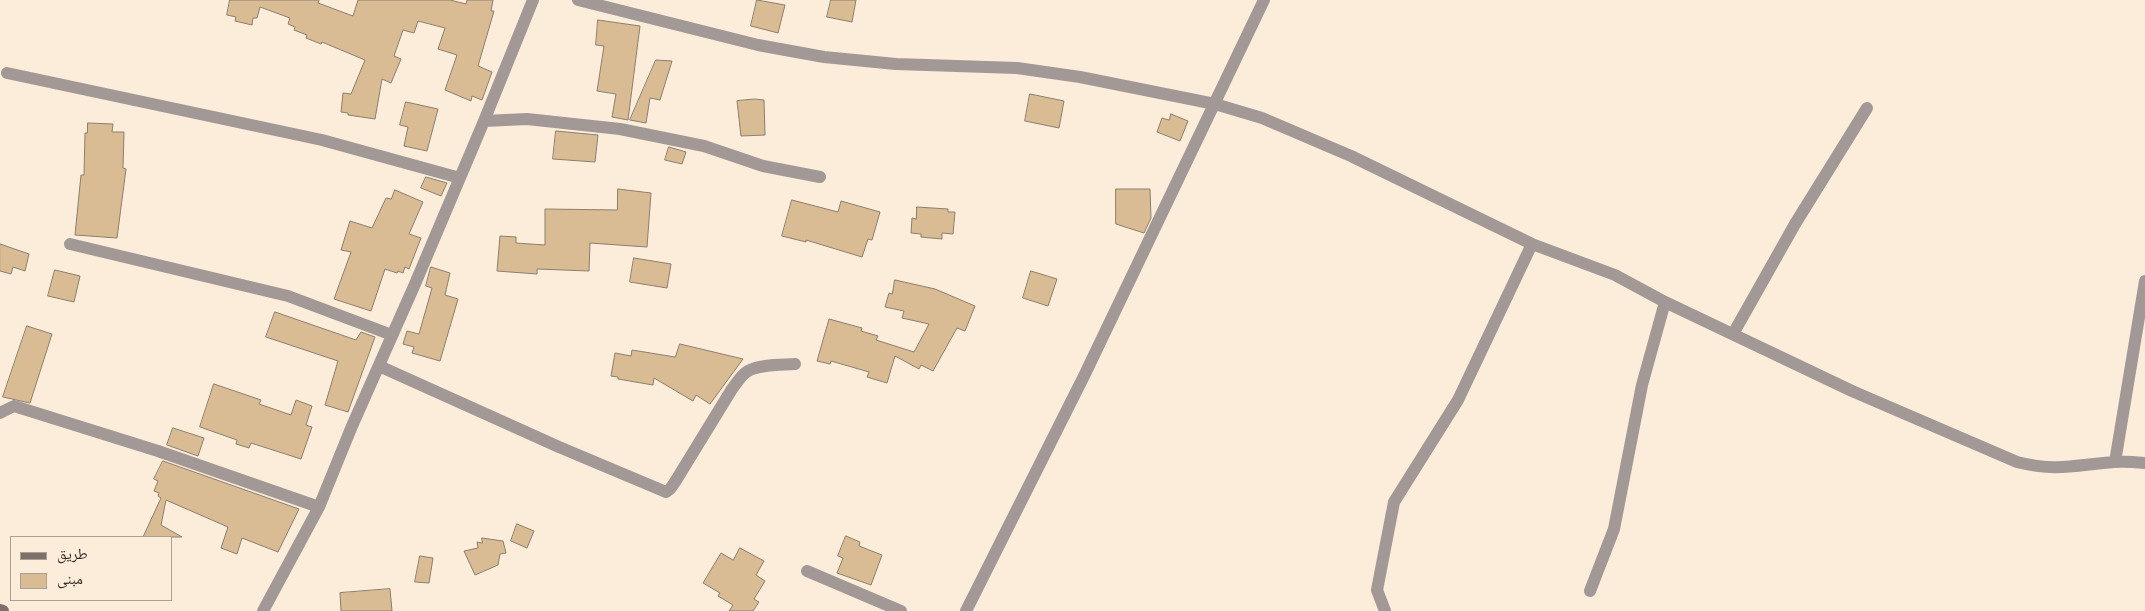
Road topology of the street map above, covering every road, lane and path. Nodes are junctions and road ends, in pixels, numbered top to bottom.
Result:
1 (533, 0) edge
2 (578, 0) edge
3 (1264, 0) edge
4 (7, 73) dead end
5 (1215, 104) junction
6 (1867, 108) dead end
7 (484, 121) junction
8 (820, 177) dead end
9 (460, 178) junction
10 (70, 244) dead end
11 (1532, 244) junction
12 (2145, 282) edge
13 (1665, 302) junction
14 (1733, 334) junction
15 (392, 335) junction
16 (795, 364) dead end
17 (379, 366) junction
18 (0, 413) edge
19 (2115, 462) junction
20 (2145, 463) edge
21 (319, 507) junction
22 (807, 571) dead end
23 (1590, 591) dead end
24 (263, 611) edge
25 (901, 611) edge
26 (966, 611) edge
27 (1385, 611) edge

1 - 7 street
2 - 5 street
3 - 5 street
4 - 9 street
5 - 11 street
5 - 26 street
6 - 14 street
7 - 8 street
7 - 9 street
9 - 15 street
10 - 15 street
11 - 13 street
11 - 27 street
12 - 19 street
13 - 14 street
13 - 23 street
14 - 19 street
15 - 17 street
16 - 17 street
17 - 21 street
18 - 21 street
19 - 20 street
21 - 24 street
22 - 25 street

